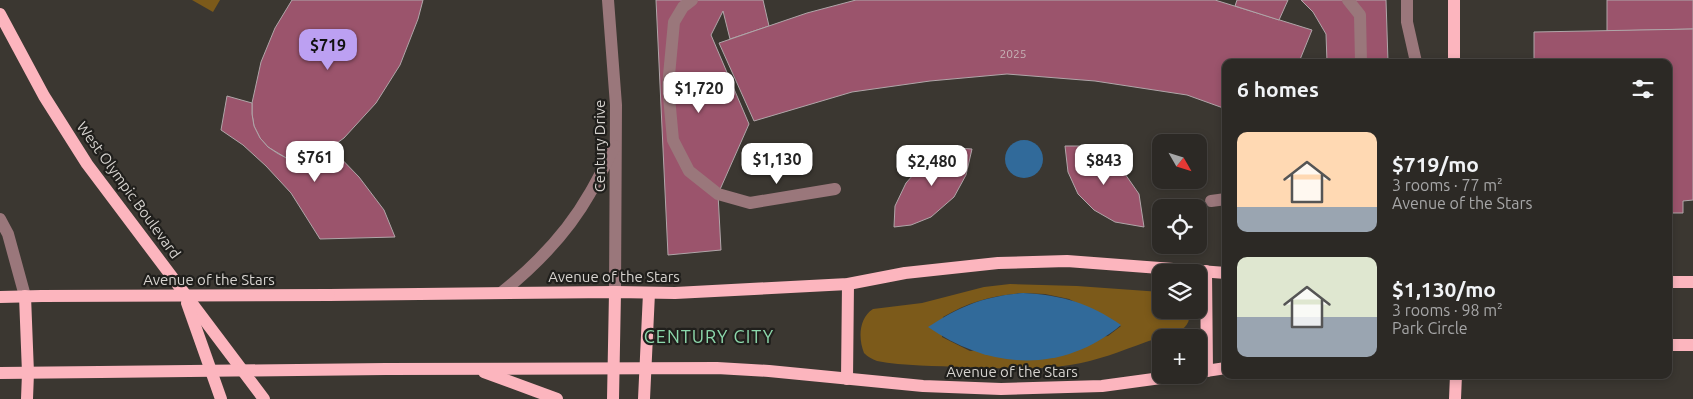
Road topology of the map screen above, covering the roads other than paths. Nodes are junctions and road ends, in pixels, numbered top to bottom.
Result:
1 (608, 0) edge
2 (692, 0) edge
3 (1348, 0) edge
4 (1407, 0) edge
5 (1454, 0) edge
6 (0, 14) edge
7 (1361, 59) edge
8 (1415, 59) edge
9 (1454, 59) edge
10 (616, 144) junction
11 (835, 189) dead end
12 (1222, 200) edge
13 (1211, 201) dead end
14 (0, 219) edge
15 (1152, 268) edge
16 (1207, 272) edge
17 (1222, 273) edge
18 (1672, 282) edge
19 (1693, 282) edge
20 (848, 284) junction
21 (182, 291) junction
22 (615, 292) junction
23 (501, 293) junction
24 (649, 293) junction
25 (25, 296) junction
26 (0, 297) edge
27 (1672, 345) edge
28 (1693, 345) edge
29 (474, 368) junction
30 (614, 368) junction
31 (646, 368) junction
32 (1222, 369) edge
33 (1207, 371) edge
34 (0, 373) edge
35 (28, 373) junction
36 (846, 379) junction
37 (1456, 379) edge
38 (1152, 380) edge
39 (26, 399) edge
40 (221, 399) edge
41 (264, 399) edge
42 (557, 399) edge
43 (613, 399) edge
44 (644, 399) edge
45 (1455, 399) edge

1 - 10 street, Century Drive
2 - 11 street
3 - 7 street
4 - 8 street
5 - 9 main road
6 - 21 main road, West Olympic Boulevard
10 - 22 street, Century Drive
10 - 23 street
12 - 13 street
14 - 25 street
15 - 20 main road, Avenue of the Stars
16 - 17 main road, Avenue of the Stars
18 - 19 main road
20 - 24 main road, Avenue of the Stars
20 - 36 main road
21 - 40 main road
21 - 41 main road, West Olympic Boulevard
22 - 23 main road, Avenue of the Stars
22 - 24 main road, Avenue of the Stars
22 - 30 main road
23 - 25 main road, Avenue of the Stars, bridge
24 - 31 main road
25 - 26 main road, Avenue of the Stars
25 - 35 main road
27 - 28 main road
29 - 30 main road, Avenue of the Stars
29 - 35 main road, Avenue of the Stars, bridge
29 - 42 main road
30 - 31 main road, Avenue of the Stars
30 - 43 main road
31 - 36 main road, Avenue of the Stars
31 - 44 main road
32 - 33 main road
34 - 35 main road, Avenue of the Stars
35 - 39 main road
36 - 38 main road, Avenue of the Stars
37 - 45 main road

